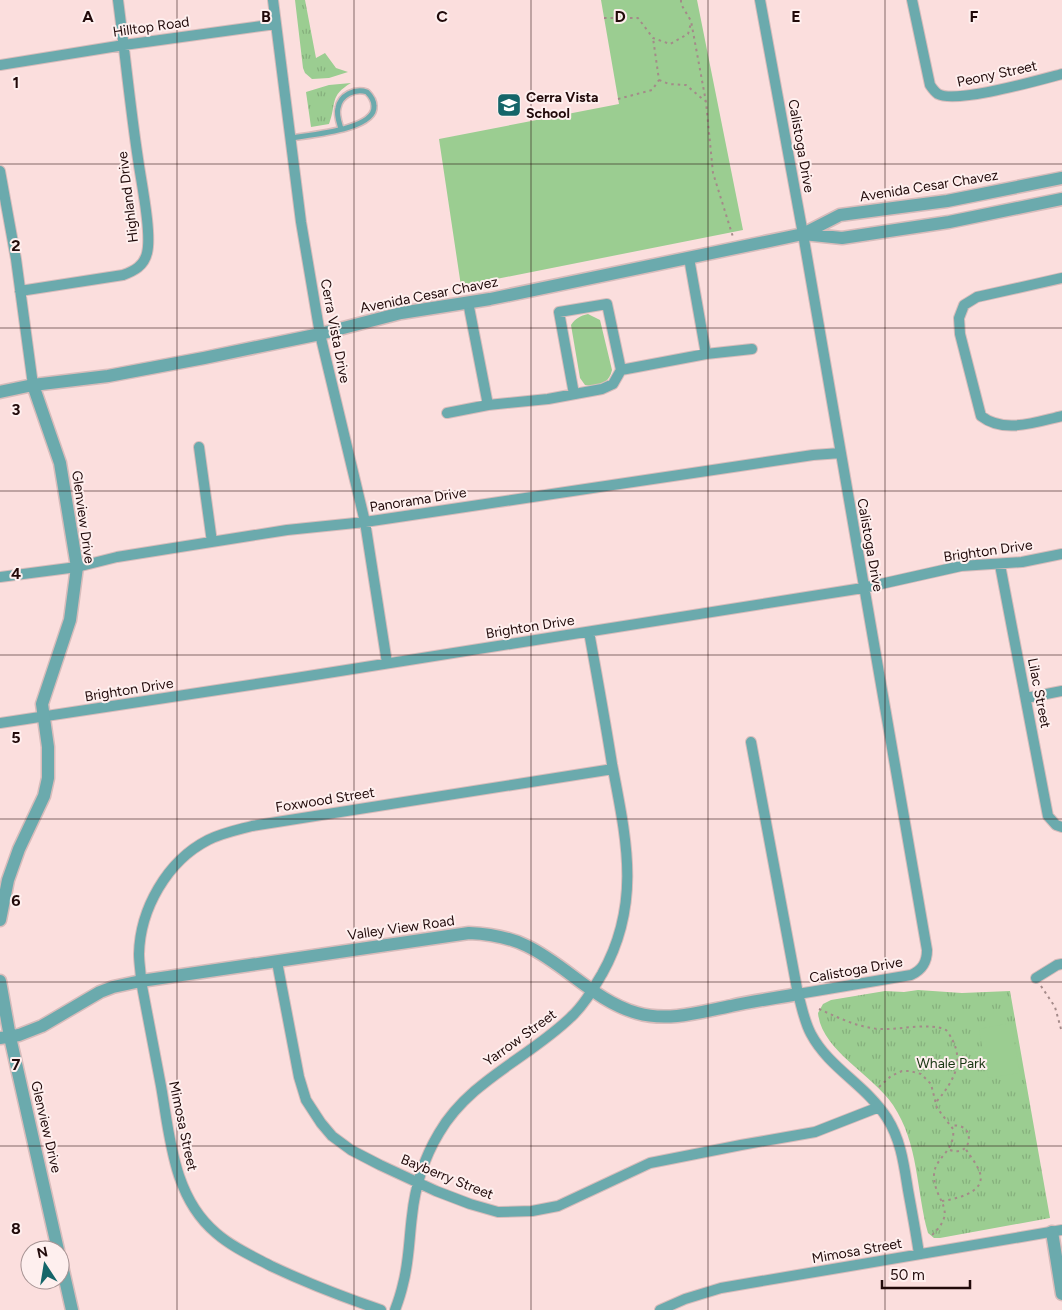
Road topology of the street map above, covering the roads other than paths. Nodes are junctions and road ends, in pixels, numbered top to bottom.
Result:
1 (118, 0) edge
2 (273, 0) edge
3 (760, 0) edge
4 (912, 0) edge
5 (276, 24) junction
6 (124, 45) junction
7 (0, 65) edge
8 (1062, 74) edge
9 (340, 129) junction
10 (291, 138) junction
11 (0, 171) edge
12 (1062, 178) edge
13 (1062, 198) edge
14 (803, 234) junction
15 (689, 258) junction
16 (1062, 278) edge
17 (20, 291) junction
18 (468, 302) junction
19 (320, 334) junction
20 (752, 349) dead end
21 (706, 354) junction
22 (621, 370) junction
23 (33, 385) junction
24 (0, 392) edge
25 (574, 394) junction
26 (488, 406) junction
27 (447, 413) dead end
28 (1062, 416) edge
29 (199, 448) dead end
30 (841, 452) junction
31 (365, 522) junction
32 (212, 542) junction
33 (1062, 554) edge
34 (1000, 565) junction
35 (77, 567) junction
36 (0, 577) edge
37 (863, 588) junction
38 (589, 632) junction
39 (387, 663) junction
40 (1062, 690) edge
41 (1026, 698) junction
42 (43, 718) junction
43 (0, 724) edge
44 (751, 742) dead end
45 (613, 769) junction
46 (1059, 826) edge
47 (0, 920) edge
48 (277, 962) junction
49 (1062, 964) edge
50 (1036, 978) road end
51 (0, 981) edge
52 (141, 982) junction
53 (592, 991) junction
54 (798, 994) junction
55 (5, 1038) edge
56 (879, 1107) junction
57 (418, 1183) junction
58 (1057, 1231) edge
59 (56, 1240) edge
60 (919, 1254) junction
61 (67, 1290) edge
62 (1062, 1294) edge
63 (72, 1310) edge
64 (381, 1310) edge
65 (395, 1310) edge
66 (660, 1310) edge

1 - 6 street, Highland Drive
2 - 5 street, Cerra Vista Drive
3 - 14 street, Calistoga Drive
4 - 8 street, Peony Street
5 - 6 street, Hilltop Road
5 - 10 street, Cerra Vista Drive
6 - 7 street, Hilltop Road
6 - 17 street, Highland Drive
9 - 9 lane
9 - 10 lane
10 - 19 street, Cerra Vista Drive
11 - 17 street, Glenview Drive
12 - 14 street, Avenida Cesar Chavez
13 - 14 street, Avenida Cesar Chavez
14 - 15 street, Avenida Cesar Chavez
14 - 30 street, Calistoga Drive
15 - 18 street, Avenida Cesar Chavez
15 - 21 street
16 - 28 street
17 - 23 street, Glenview Drive
18 - 19 street, Avenida Cesar Chavez
18 - 26 street
19 - 23 street, Avenida Cesar Chavez
19 - 31 street, Cerra Vista Drive
20 - 21 street
21 - 22 street
22 - 25 street
22 - 25 street
23 - 24 street, Avenida Cesar Chavez
23 - 35 street, Glenview Drive
25 - 26 street
26 - 27 street
29 - 32 street
30 - 31 street, Panorama Drive
30 - 37 street, Calistoga Drive
31 - 32 street, Panorama Drive
31 - 39 street, Cerra Vista Drive
32 - 35 street, Panorama Drive
33 - 34 street, Brighton Drive
34 - 37 street, Brighton Drive
34 - 41 street, Lilac Street
35 - 36 street, Panorama Drive
35 - 42 street, Glenview Drive
37 - 38 street, Brighton Drive
37 - 54 street, Calistoga Drive
38 - 39 street, Brighton Drive
38 - 45 street, Yarrow Street
39 - 42 street, Brighton Drive
40 - 41 street
41 - 46 street, Lilac Street
42 - 43 street, Brighton Drive
42 - 47 street, Glenview Drive
44 - 54 street
45 - 52 street, Foxwood Street
45 - 53 street, Yarrow Street
48 - 52 street, Valley View Road
48 - 53 street, Valley View Road
48 - 57 street, Bayberry Street
49 - 50 street
51 - 55 street, Glenview Drive
52 - 55 street, Valley View Road
52 - 64 street, Mimosa Street
53 - 54 street, Valley View Road
53 - 57 street, Yarrow Street
54 - 56 street
55 - 59 street, Glenview Drive
56 - 57 street, Bayberry Street
56 - 60 street
57 - 65 street, Yarrow Street
58 - 60 street, Mimosa Street
58 - 62 street
60 - 66 street, Mimosa Street
61 - 63 street

